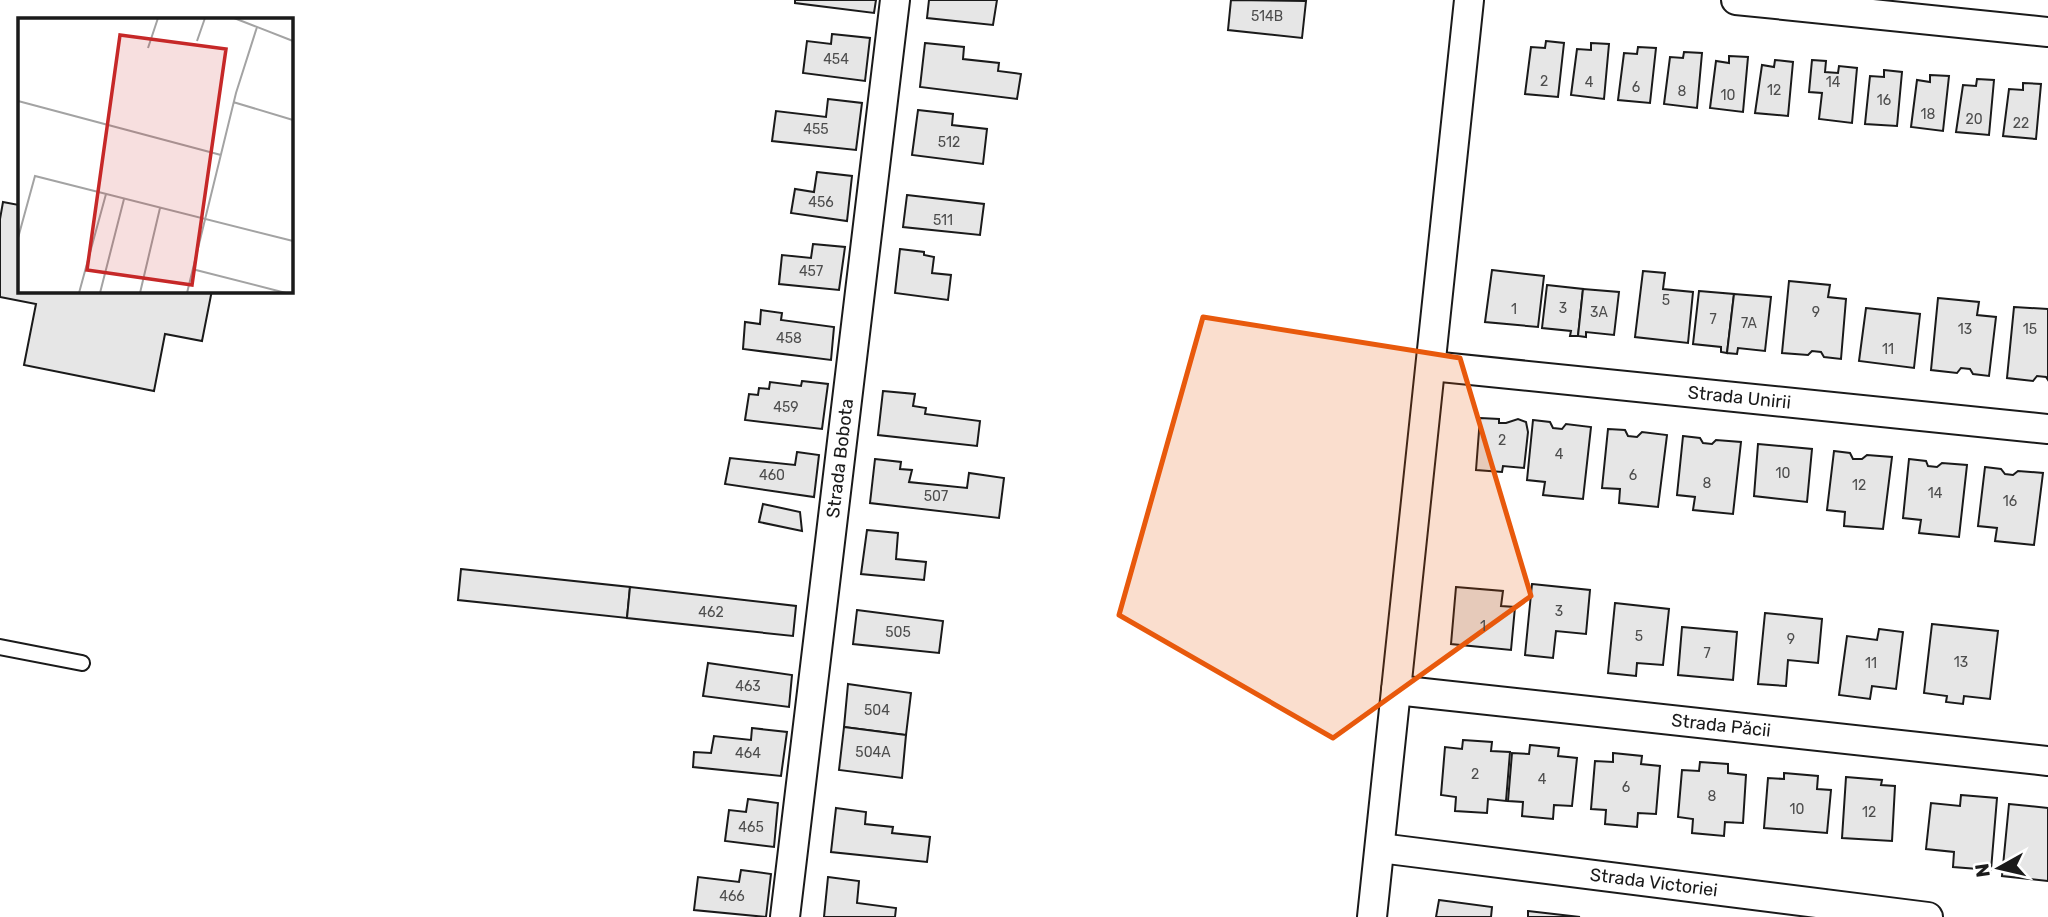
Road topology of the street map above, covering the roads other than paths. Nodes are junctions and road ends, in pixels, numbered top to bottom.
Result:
1 (895, 0) edge
2 (1469, 0) edge
3 (1736, 0) edge
4 (1918, 9) edge
5 (2048, 32) edge
6 (1431, 366) junction
7 (2048, 429) edge
8 (0, 648) edge
9 (82, 663) dead end
10 (1396, 690) junction
11 (2048, 761) edge
12 (1380, 848) junction
13 (785, 917) edge
14 (1372, 917) edge
15 (1927, 917) edge

1 - 13 street, Strada Bobota
2 - 6 street
3 - 4 street
4 - 5 street
6 - 7 street, Strada Unirii
6 - 10 street
8 - 9 lane
10 - 11 street, Strada Păcii
10 - 12 street
12 - 14 street
12 - 15 street, Strada Victoriei

